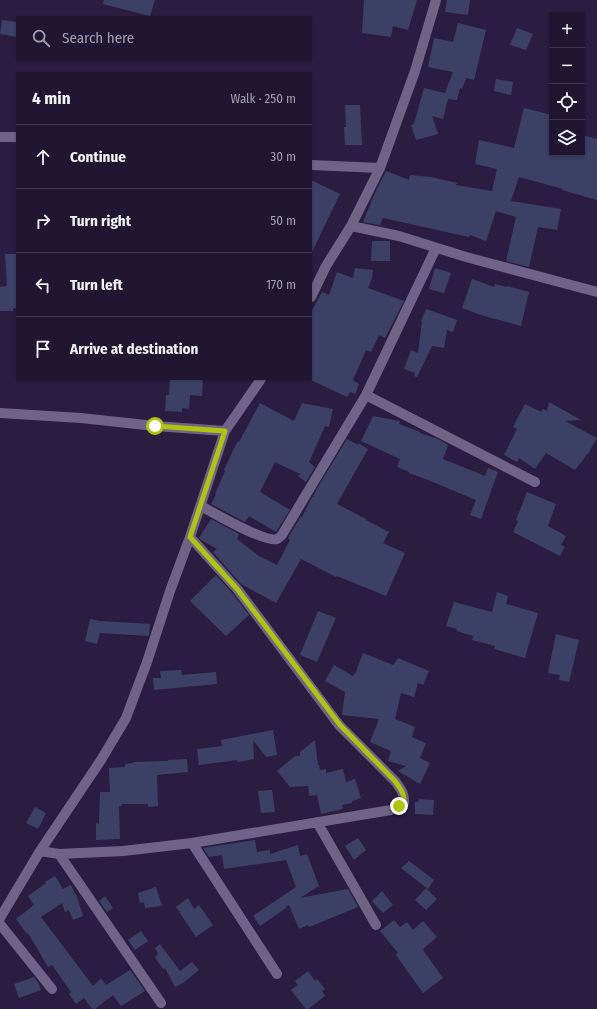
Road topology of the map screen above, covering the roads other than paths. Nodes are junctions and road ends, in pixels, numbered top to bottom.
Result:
1 (436, 0) edge
2 (0, 137) edge
3 (16, 137) edge
4 (312, 165) edge
5 (380, 168) junction
6 (351, 226) junction
7 (436, 248) junction
8 (597, 292) edge
9 (312, 295) edge
10 (260, 380) edge
11 (366, 395) junction
12 (0, 413) edge
13 (225, 431) junction
14 (535, 482) dead end
15 (201, 506) junction
16 (190, 537) junction
17 (317, 822) junction
18 (192, 843) junction
19 (40, 851) junction
20 (59, 854) junction
21 (0, 918) edge
22 (0, 924) edge
23 (376, 925) dead end
24 (277, 974) dead end
25 (52, 989) dead end
26 (161, 1003) dead end

1 - 5 street
2 - 3 street
4 - 5 street
5 - 6 street
6 - 7 street
6 - 9 street
7 - 8 street
7 - 11 street
10 - 13 street
11 - 14 street
11 - 15 street
12 - 13 street
13 - 15 street
15 - 16 street
16 - 17 street
16 - 19 street
17 - 18 street
17 - 23 street
18 - 20 street
18 - 24 street
19 - 20 street
19 - 21 street
20 - 26 street
22 - 25 street

